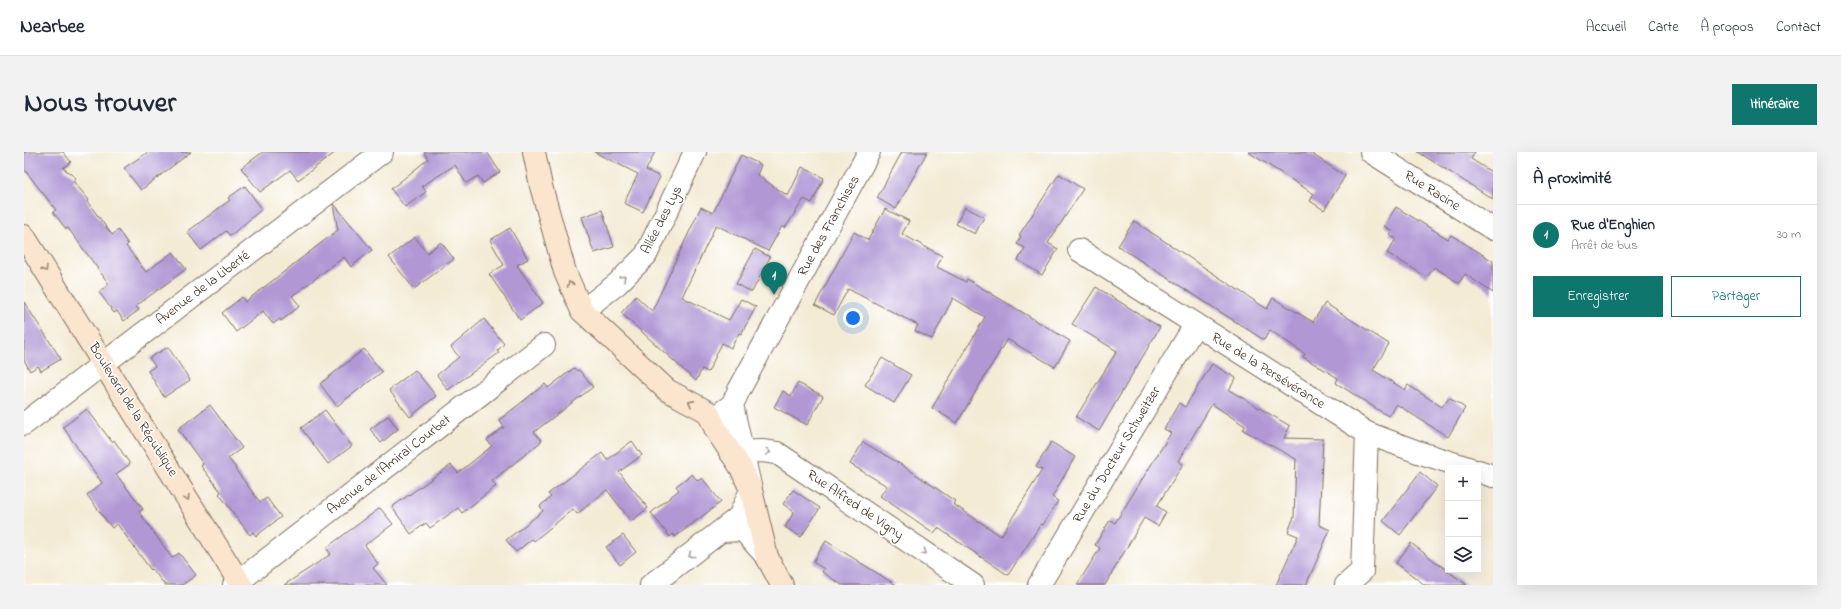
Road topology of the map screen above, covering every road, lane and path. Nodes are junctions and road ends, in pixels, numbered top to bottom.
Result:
1 (382, 152) edge
2 (534, 152) edge
3 (695, 152) edge
4 (869, 152) edge
5 (1371, 152) edge
6 (1493, 229) edge
7 (24, 236) edge
8 (1079, 250) dead end
9 (582, 311) junction
10 (1195, 325) junction
11 (544, 345) dead end
12 (104, 363) junction
13 (732, 405) junction
14 (24, 424) edge
15 (716, 430) junction
16 (1367, 433) junction
17 (736, 452) junction
18 (1459, 465) edge
19 (1481, 472) edge
20 (1493, 476) edge
21 (751, 490) junction
22 (722, 531) junction
23 (767, 557) junction
24 (238, 584) edge
25 (651, 585) edge
26 (782, 585) edge
27 (973, 585) edge
28 (1039, 585) edge
29 (1346, 585) edge

1 - 12 street, Avenue de la Liberté
9 -> 2 street
9 -> 3 street, Allée des Lys
4 - 13 street, Rue des Franchises
5 - 6 street, Rue Racine
7 -> 12 street, Boulevard de la République
8 - 10 street, Rue de la Persévérance
15 -> 9 street
10 - 16 street, Rue de la Persévérance
10 - 28 street, Rue du Docteur Schweitzer
11 - 24 street, Avenue de l'Amiral Courbet
12 - 14 street, Avenue de la Liberté
12 -> 24 street, Boulevard de la République
13 - 15 street, Rue des Franchises
13 - 17 street
15 - 17 street
16 - 18 street, Rue de la Persévérance
16 - 29 street
17 - 21 street
17 -> 27 street, Rue Alfred de Vigny
19 - 20 street
21 - 22 street
21 - 23 street
22 - 23 street
22 -> 25 street
23 - 26 street

